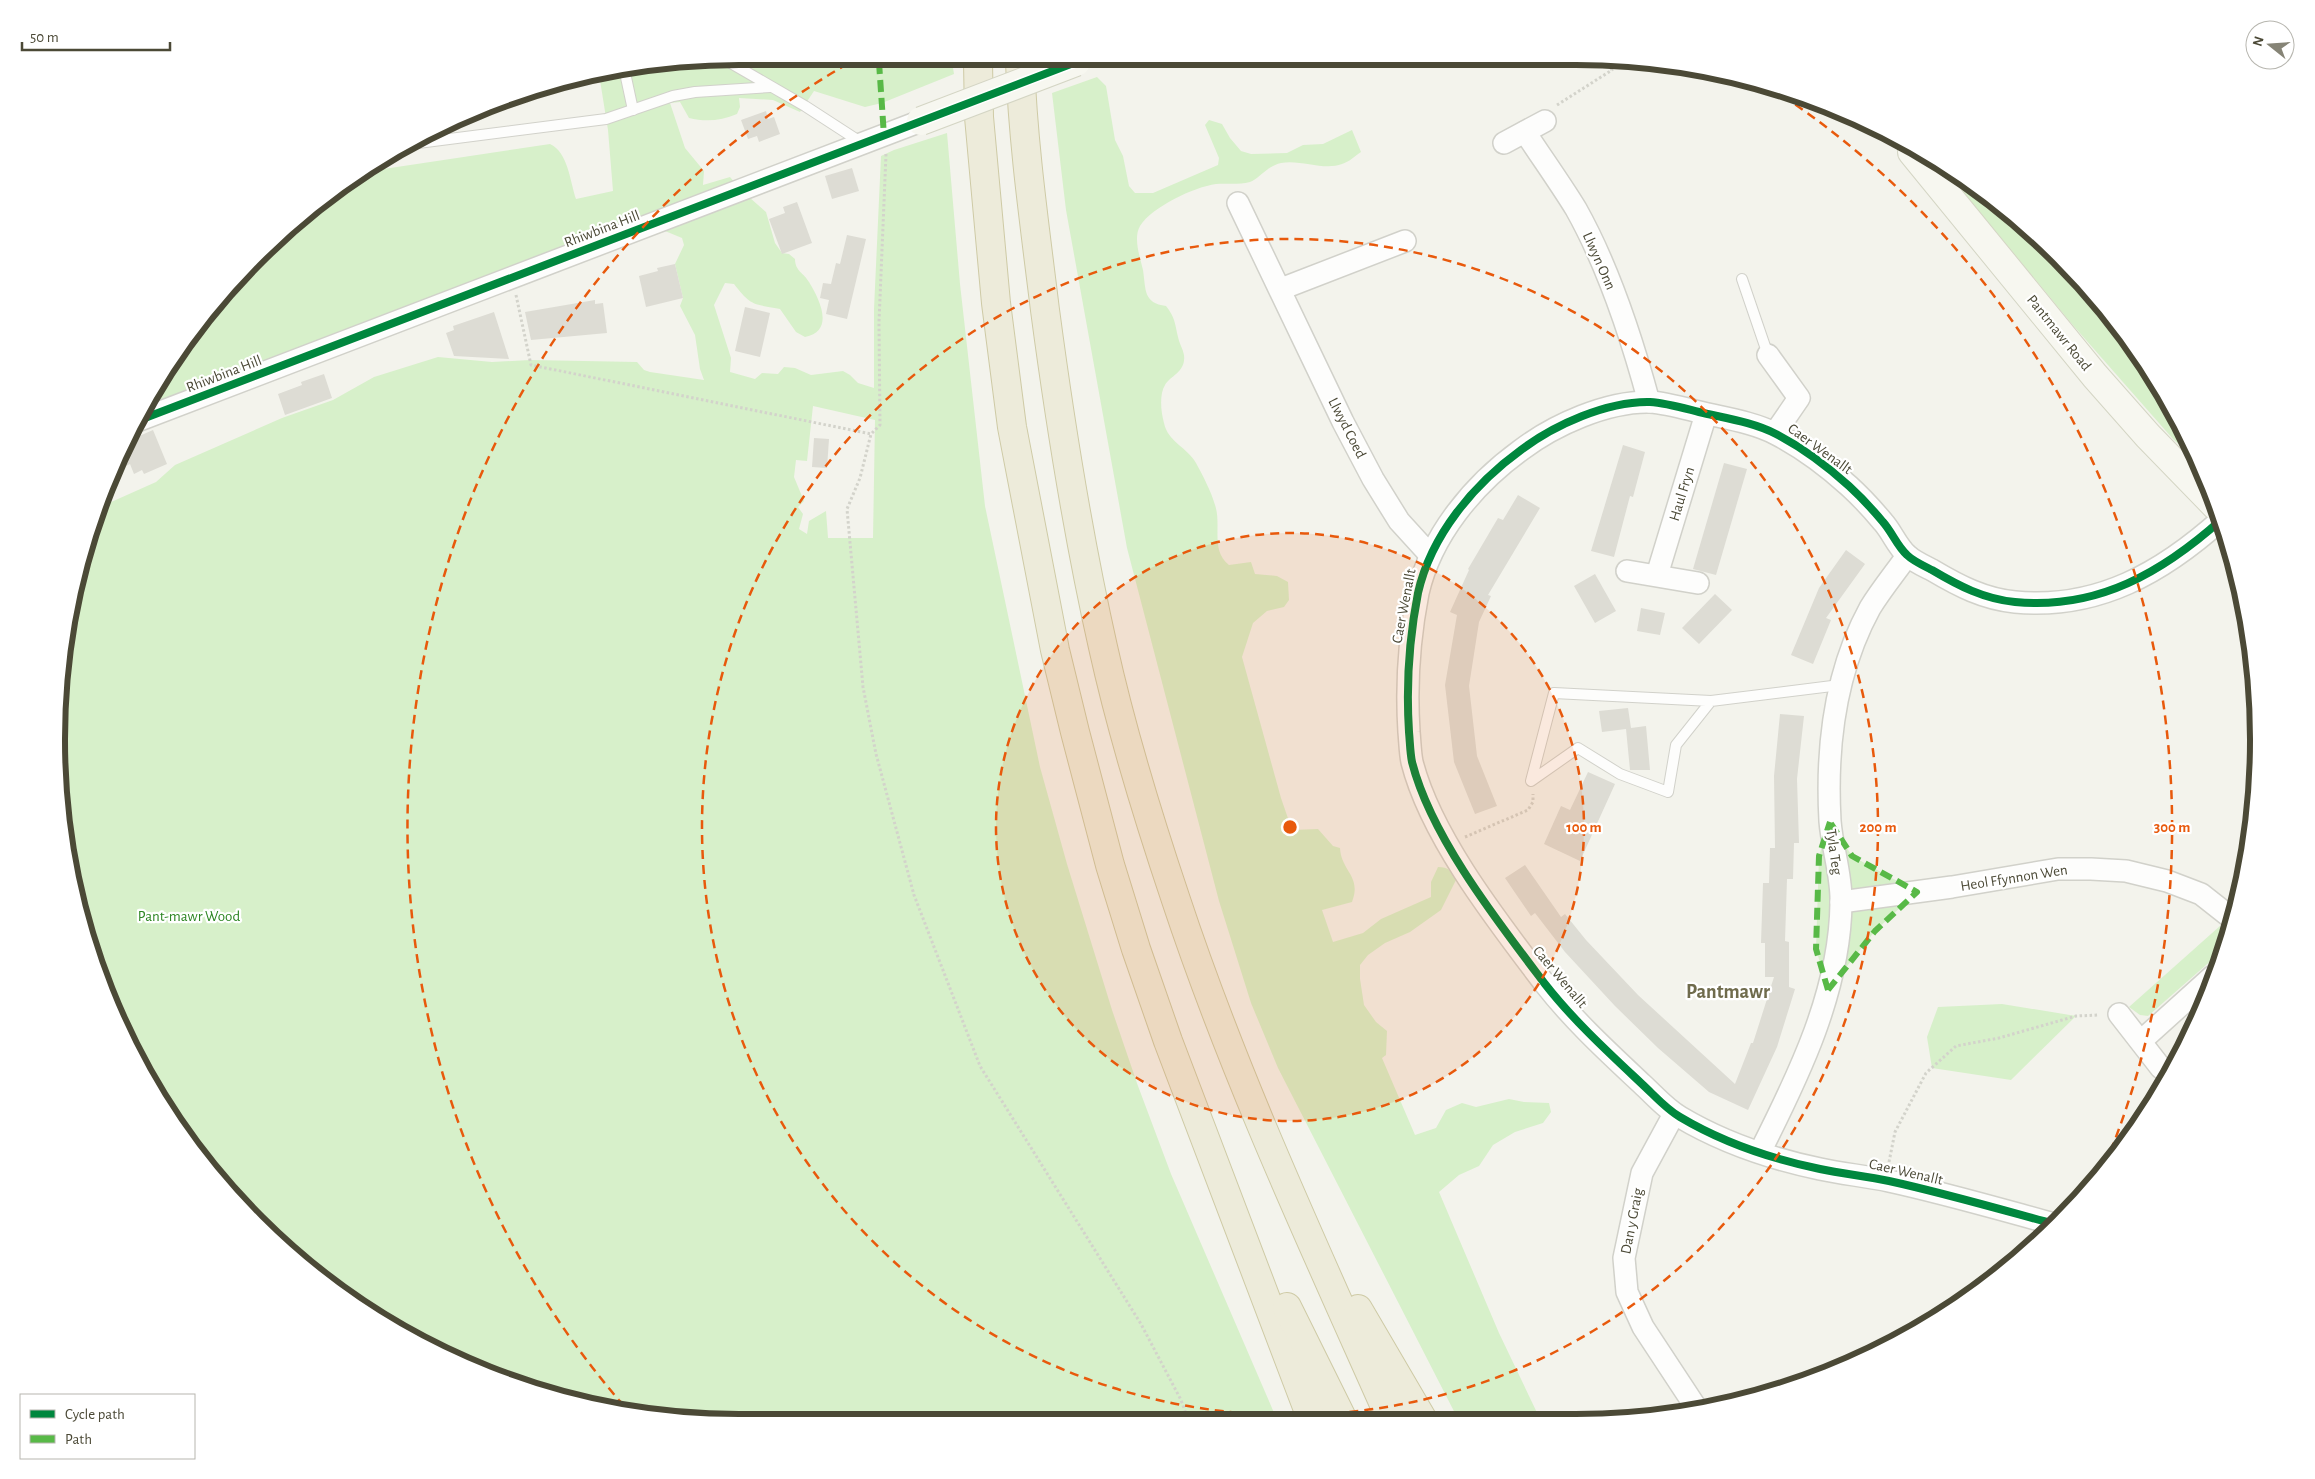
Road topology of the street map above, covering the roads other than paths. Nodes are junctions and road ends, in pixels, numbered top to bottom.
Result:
1 (734, 65) edge
2 (978, 65) edge
3 (1020, 65) edge
4 (1068, 65) edge
5 (626, 75) edge
6 (770, 87) junction
7 (633, 110) junction
8 (921, 121) joint
9 (1545, 121) road end
10 (1525, 132) junction
11 (428, 142) edge
12 (1504, 143) dead end
13 (863, 144) junction
14 (1916, 157) edge
15 (1238, 203) dead end
16 (1405, 242) dead end
17 (1742, 279) dead end
18 (1281, 290) junction
19 (1768, 355) joint
20 (1649, 402) junction
21 (1706, 414) junction
22 (147, 417) edge
23 (1775, 433) junction
24 (2203, 493) edge
25 (2215, 526) edge
26 (1430, 556) junction
27 (1907, 556) junction
28 (1627, 571) dead end
29 (1657, 575) junction
30 (1698, 583) dead end
31 (1840, 685) junction
32 (1711, 701) junction
33 (1841, 902) junction
34 (2227, 914) edge
35 (2204, 984) edge
36 (2120, 1014) road end
37 (1168, 1041) junction
38 (2141, 1041) junction
39 (2161, 1068) dead end
40 (1674, 1114) junction
41 (1760, 1152) junction
42 (1290, 1193) junction
43 (2046, 1222) edge
44 (1693, 1403) edge
45 (1310, 1414) edge
46 (1340, 1414) edge
47 (1388, 1414) edge
48 (1419, 1414) edge

1 - 6 lane
2 - 37 highway
3 - 42 highway
4 - 8 street, Rhiwbina Hill, bridge
5 - 7 lane
6 - 7 lane
6 - 13 lane
7 - 11 lane
8 - 13 street, Rhiwbina Hill
9 - 10 street
10 - 12 street
10 - 20 street, Llwyn Onn
13 - 22 street, Rhiwbina Hill
14 - 24 street, Pantmawr Road
15 - 18 street, Llwyd Coed
16 - 18 street
17 - 19 lane
18 - 26 street, Llwyd Coed
19 - 23 street
20 - 21 street, Caer Wenallt
20 - 26 street, Caer Wenallt
21 - 23 street, Caer Wenallt
21 - 29 street, Haul Fryn
23 - 27 street, Caer Wenallt
25 - 27 street, Caer Wenallt
26 - 40 street, Caer Wenallt
27 - 31 street, Tyla Teg
28 - 29 street
29 - 30 street
31 - 32 lane
31 - 33 street, Tyla Teg
32 - 32 lane
33 - 34 street, Heol Ffynnon Wen
33 - 41 street, Tyla Teg
35 - 38 street
36 - 38 street
37 - 45 highway
37 - 46 highway
38 - 39 street
40 - 41 street, Caer Wenallt
40 - 44 street, Dan y Graig
41 - 43 street, Caer Wenallt
42 - 47 highway
42 - 48 highway

